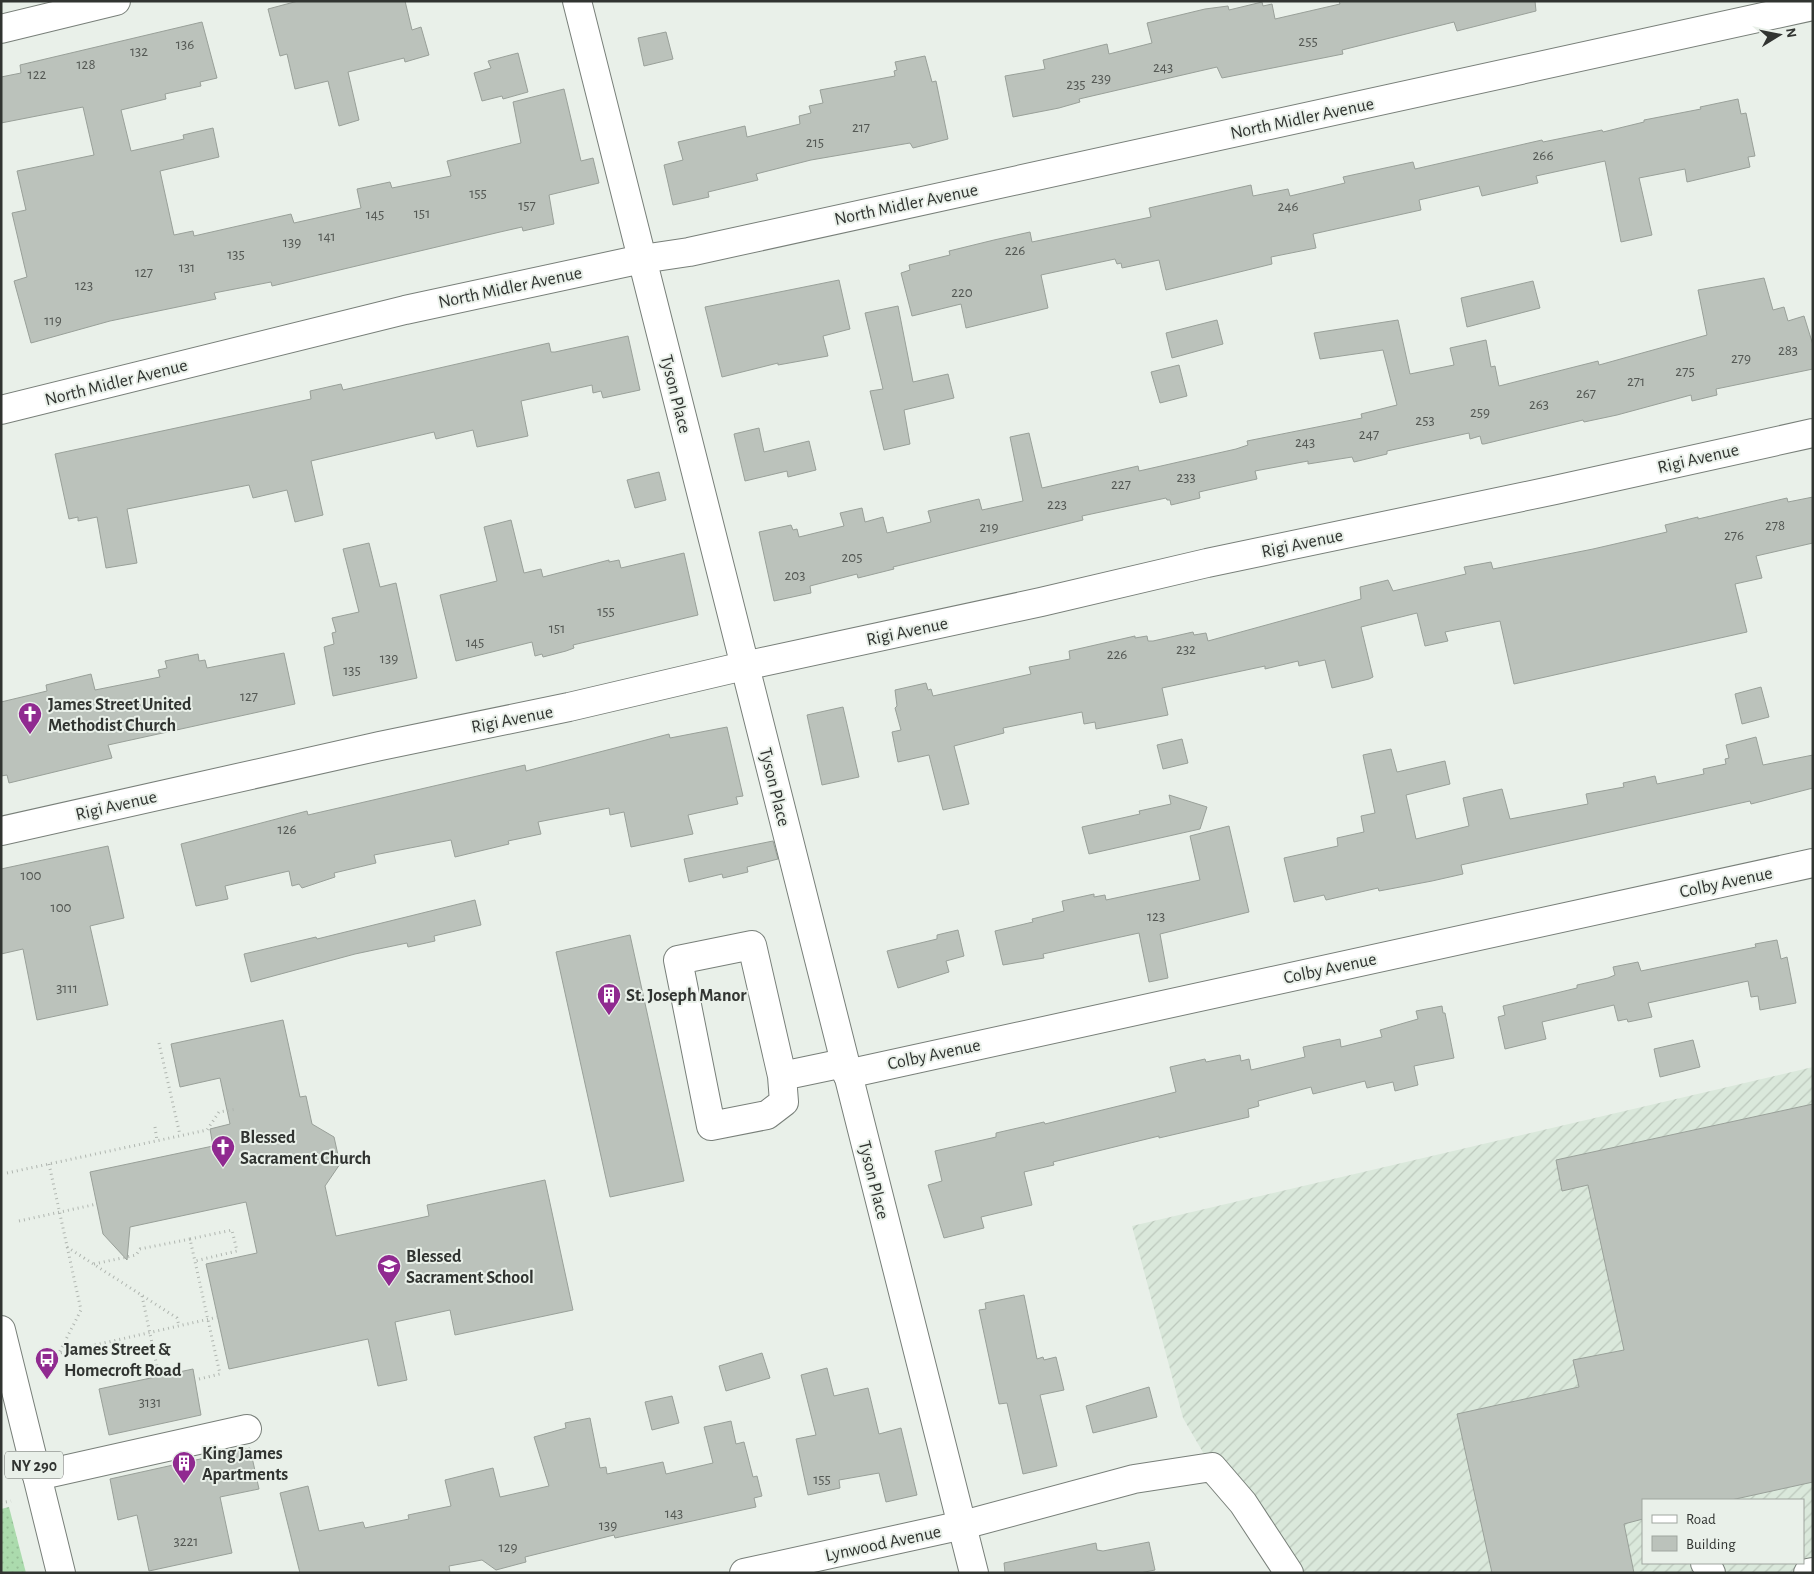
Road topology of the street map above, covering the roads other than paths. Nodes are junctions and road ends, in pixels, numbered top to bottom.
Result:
1 (116, 1) edge
2 (577, 1) edge
3 (1813, 6) edge
4 (1, 28) edge
5 (642, 259) junction
6 (1, 410) edge
7 (1813, 432) edge
8 (744, 666) junction
9 (1, 831) edge
10 (1813, 863) edge
11 (845, 1068) junction
12 (782, 1076) junction
13 (1, 1330) edge
14 (5, 1358) edge
15 (247, 1429) dead end
16 (37, 1476) junction
17 (963, 1525) junction
18 (1813, 1572) edge
19 (61, 1573) edge
20 (744, 1573) edge
21 (974, 1573) edge
22 (1288, 1573) edge
23 (1808, 1573) edge

1 - 4 street
2 - 5 street, Tyson Place
3 - 5 street, North Midler Avenue
5 - 6 street, North Midler Avenue
5 - 8 street, Tyson Place
7 - 8 street, Rigi Avenue
8 - 9 street, Rigi Avenue
8 - 11 street, Tyson Place
10 - 11 street, Colby Avenue
11 - 12 street, Colby Avenue
11 - 17 street, Tyson Place
12 - 12 street
13 - 14 street, NY 290
14 - 16 street, NY 290
15 - 16 street
16 - 19 street, NY 290
17 - 20 street, Lynwood Avenue
17 - 21 street, Tyson Place
17 - 22 street, Lynwood Avenue
18 - 23 street

